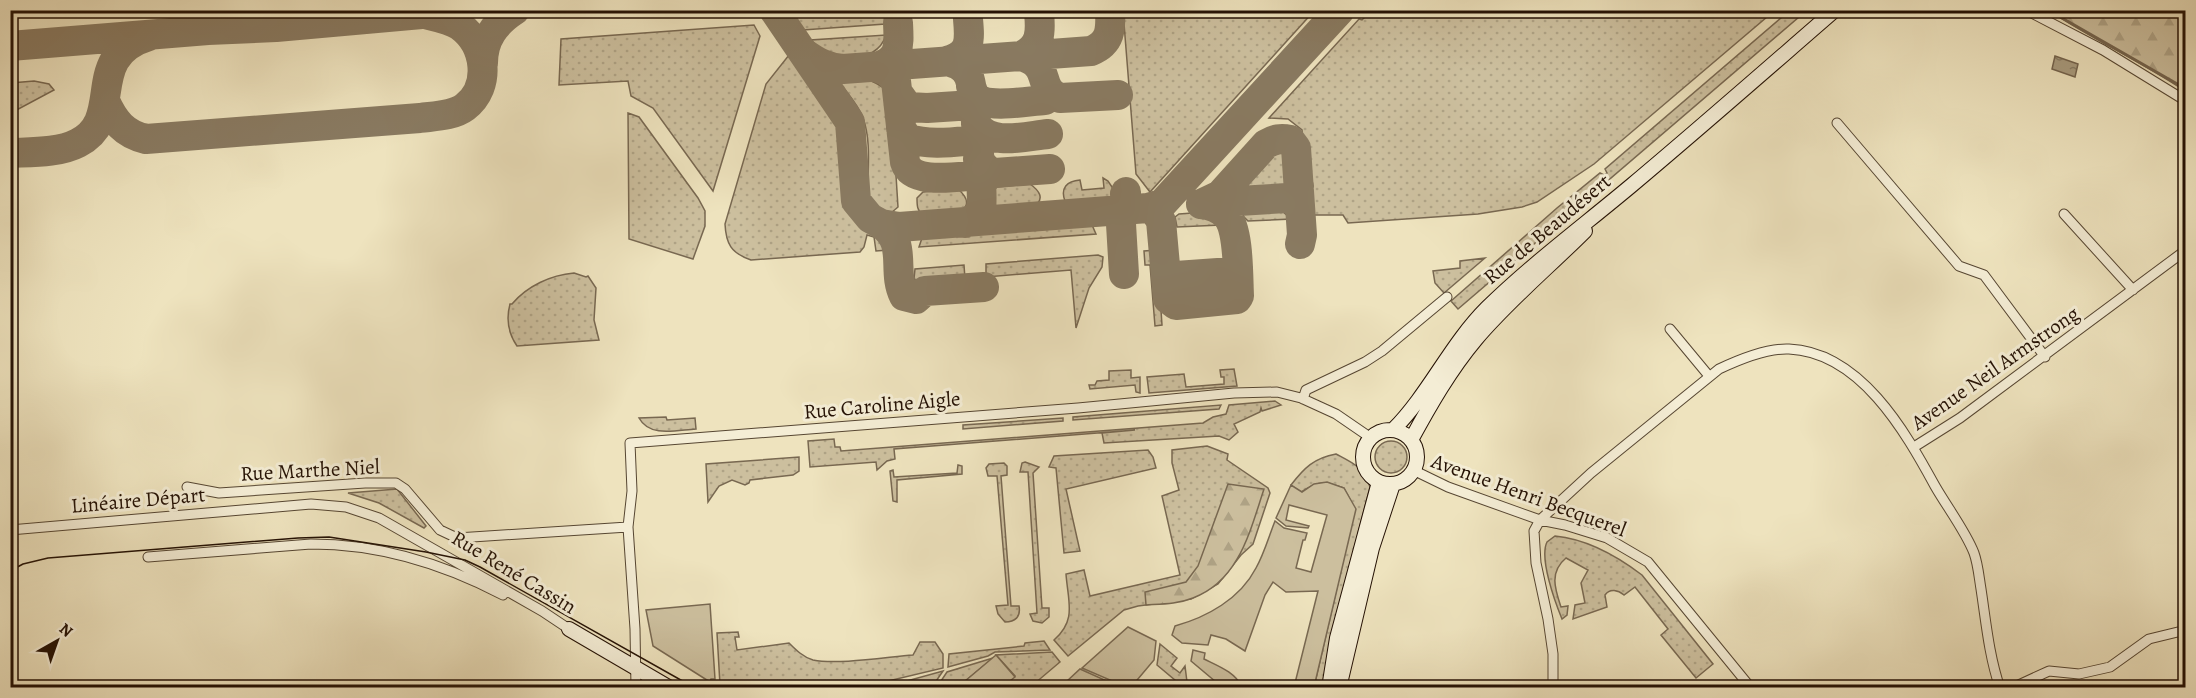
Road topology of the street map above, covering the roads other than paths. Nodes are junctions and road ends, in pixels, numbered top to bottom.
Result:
1 (1835, 10) edge
2 (2026, 10) edge
3 (2186, 101) edge
4 (1837, 123) dead end
5 (1631, 185) junction
6 (2064, 214) dead end
7 (2186, 250) edge
8 (2133, 290) junction
9 (1447, 297) dead end
10 (1670, 329) dead end
11 (2045, 357) junction
12 (1709, 376) junction
13 (1303, 399) junction
14 (1393, 430) junction
15 (1371, 438) junction
16 (1411, 440) junction
17 (1914, 447) junction
18 (1413, 470) junction
19 (1386, 483) junction
20 (187, 487) dead end
21 (332, 505) joint
22 (1540, 520) junction
23 (628, 526) junction
24 (15, 529) edge
25 (148, 558) dead end
26 (569, 629) junction
27 (2186, 630) edge
28 (635, 668) junction
29 (636, 687) edge
30 (670, 687) edge
31 (1329, 687) edge
32 (1339, 687) edge
33 (1553, 687) edge
34 (1751, 687) edge
35 (2000, 687) edge
36 (2012, 687) edge

1 - 5 main road
2 - 3 street
4 - 11 street
5 - 14 main road, Rue de Beaudésert
5 - 16 main road, Rue de Beaudésert
6 - 8 street
7 - 8 street, Avenue Neil Armstrong
8 - 11 street, Avenue Neil Armstrong
9 - 13 street
10 - 12 street
11 - 17 street, Avenue Neil Armstrong
12 - 17 street, Avenue Neil Armstrong
12 - 22 street, Avenue Neil Armstrong
13 - 15 street, Rue Caroline Aigle
13 - 23 street, Rue Caroline Aigle
14 - 15 main road, Rue de Beaudésert
14 - 16 main road
15 - 19 main road
16 - 18 main road
17 - 35 street
18 - 19 main road
18 - 22 street, Avenue Henri Becquerel
19 - 31 main road
19 - 32 main road
20 - 23 street, Rue Marthe Niel
21 - 24 street, Linéaire Départ
21 - 26 street, Rue René Cassin
22 - 33 street
22 - 34 street, Avenue Henri Becquerel
23 - 28 street, Rue Caroline Aigle
25 - 26 street
26 - 28 main road, Rue René Cassin
27 - 36 street
28 - 29 street, Rue Caroline Aigle
28 - 30 main road, Rue René Cassin

